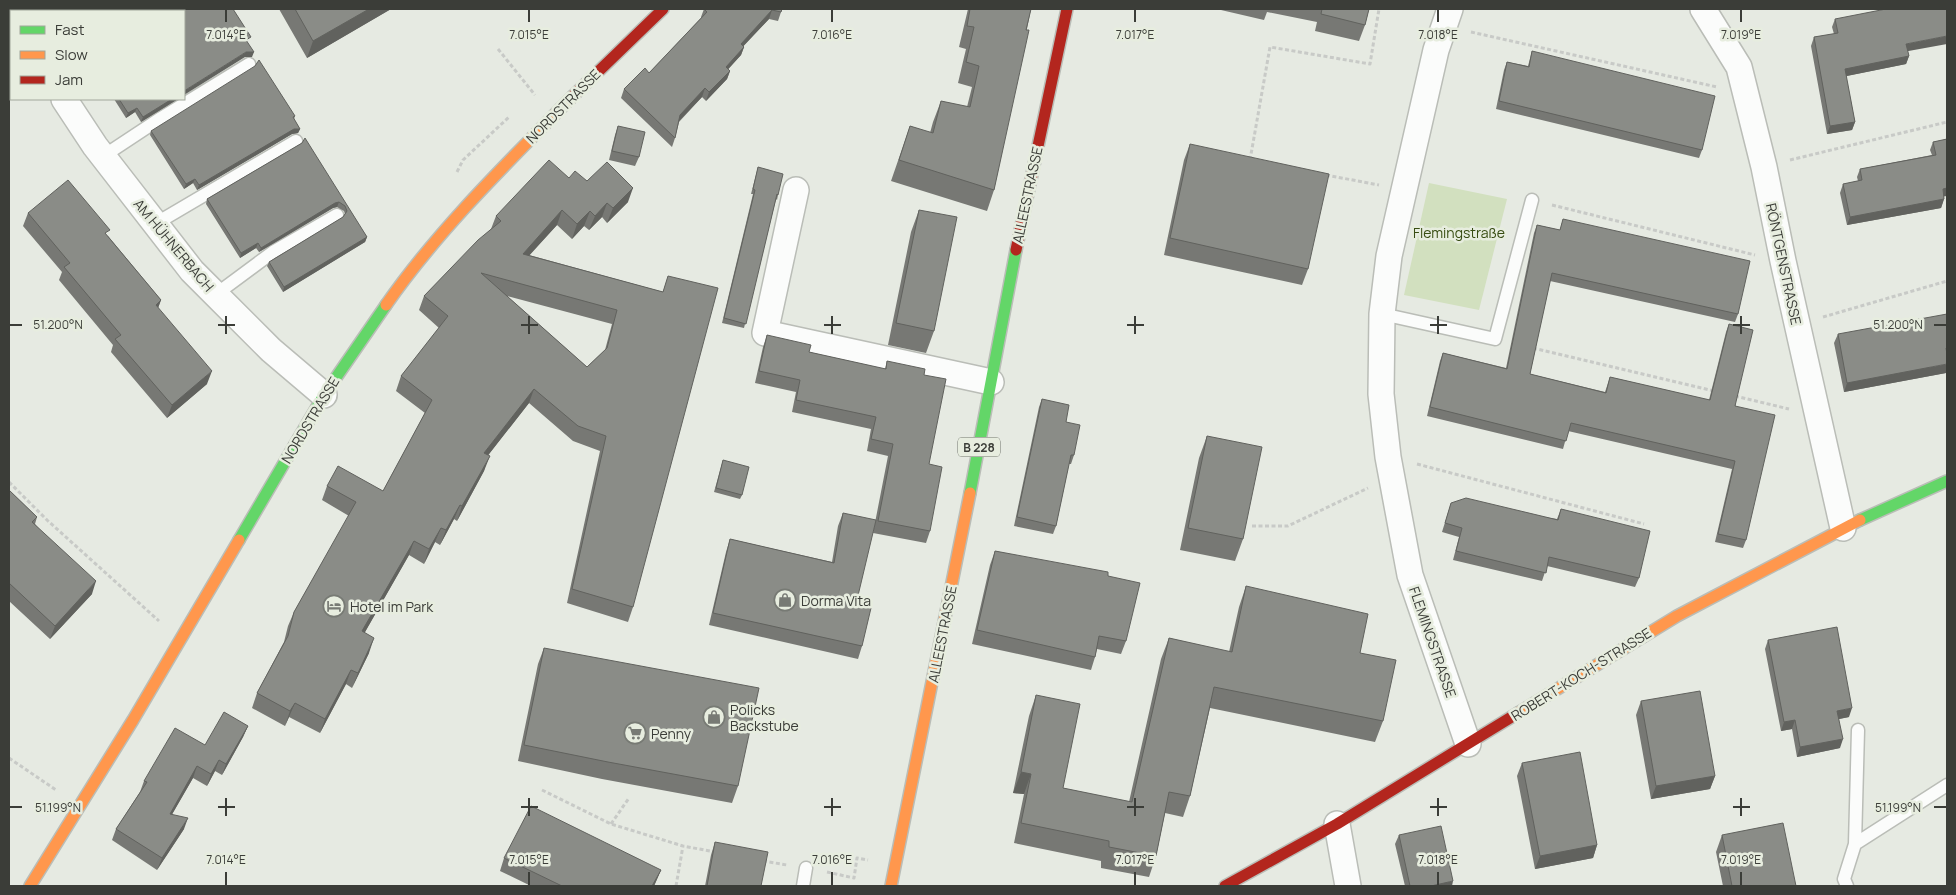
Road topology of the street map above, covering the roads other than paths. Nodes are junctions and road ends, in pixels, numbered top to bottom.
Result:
1 (663, 9) edge
2 (1067, 9) edge
3 (1703, 9) edge
4 (10, 17) edge
5 (1447, 18) edge
6 (9, 21) edge
7 (249, 64) dead end
8 (65, 100) edge
9 (296, 141) dead end
10 (102, 157) junction
11 (796, 190) dead end
12 (1532, 200) road end
13 (337, 215) dead end
14 (155, 224) junction
15 (216, 295) junction
16 (1382, 314) junction
17 (992, 382) junction
18 (324, 395) junction
19 (1947, 481) edge
20 (1843, 528) junction
21 (1858, 730) dead end
22 (1468, 744) junction
23 (1947, 785) edge
24 (1337, 824) junction
25 (1855, 844) junction
26 (806, 868) road end
27 (1845, 884) edge
28 (30, 886) edge
29 (803, 886) edge
30 (892, 886) edge
31 (1226, 886) edge
32 (1348, 886) edge

1 - 18 street, NORDSTRASSE
2 - 17 street, ALLEESTRASSE / B 228
3 - 20 street, RÖNTGENSTRASSE
4 - 6 street
5 - 16 street, FLEMINGSTRASSE
7 - 10 lane
8 - 10 street, AM HÜHNERBACH
9 - 14 lane
10 - 14 street, AM HÜHNERBACH
11 - 17 street
12 - 16 lane
13 - 15 lane
14 - 15 street, AM HÜHNERBACH
15 - 18 street, AM HÜHNERBACH
16 - 22 street, FLEMINGSTRASSE
17 - 30 street, ALLEESTRASSE / B 228
18 - 28 street, NORDSTRASSE
19 - 20 street, ROBERT-KOCH-STRASSE
20 - 22 street, ROBERT-KOCH-STRASSE
21 - 25 lane
22 - 24 street, ROBERT-KOCH-STRASSE
23 - 25 lane
24 - 31 street, ROBERT-KOCH-STRASSE
24 - 32 street
25 - 27 lane
26 - 29 lane

